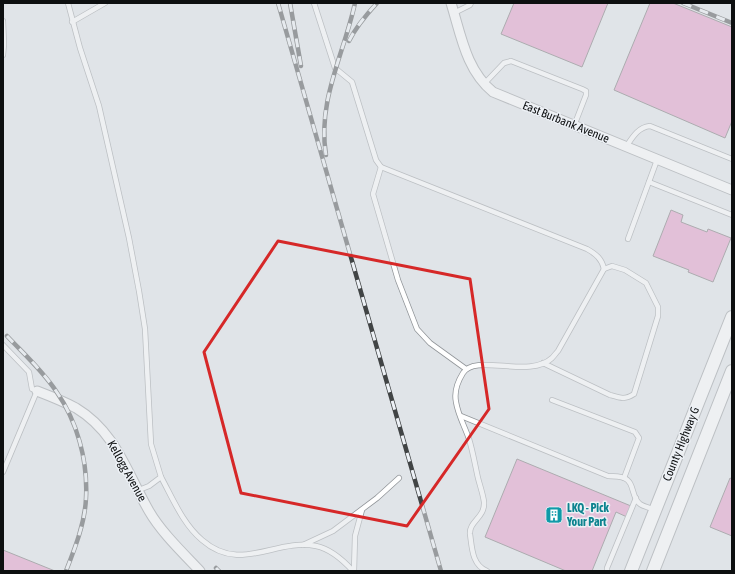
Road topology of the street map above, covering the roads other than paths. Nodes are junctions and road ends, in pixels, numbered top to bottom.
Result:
1 (68, 3) edge
2 (105, 3) edge
3 (314, 3) edge
4 (452, 3) edge
5 (471, 3) edge
6 (454, 13) junction
7 (3, 21) edge
8 (72, 22) junction
9 (3, 55) edge
10 (484, 84) junction
11 (574, 126) junction
12 (626, 147) junction
13 (732, 159) edge
14 (657, 160) junction
15 (381, 167) junction
16 (649, 182) junction
17 (732, 190) edge
18 (732, 215) edge
19 (628, 239) dead end
20 (604, 269) junction
21 (732, 317) edge
22 (3, 345) edge
23 (543, 363) junction
24 (466, 368) junction
25 (732, 371) edge
26 (37, 391) junction
27 (552, 400) dead end
28 (461, 416) junction
29 (3, 472) edge
30 (161, 477) junction
31 (399, 478) dead end
32 (624, 478) junction
33 (139, 490) junction
34 (636, 498) junction
35 (362, 509) junction
36 (655, 510) junction
37 (674, 517) junction
38 (302, 545) junction
39 (200, 571) edge
40 (353, 571) edge
41 (487, 571) edge
42 (607, 571) edge
43 (631, 571) edge
44 (653, 571) edge

1 - 8 lane
2 - 8 lane
3 - 15 lane
4 - 6 street, East Burbank Avenue
5 - 6 lane
6 - 10 street, East Burbank Avenue
7 - 9 lane
8 - 30 lane
10 - 11 street, East Burbank Avenue
10 - 11 lane
11 - 12 street, East Burbank Avenue
12 - 13 lane
12 - 14 street, East Burbank Avenue
14 - 16 lane
14 - 17 street, East Burbank Avenue
15 - 20 lane
15 - 24 lane
16 - 18 lane
16 - 19 lane
20 - 23 lane
20 - 23 lane
21 - 36 main road, County Highway G
22 - 26 lane
23 - 24 lane
24 - 28 lane
25 - 37 main road, County Highway G
26 - 29 lane
26 - 33 street, Kellogg Avenue
27 - 32 lane
28 - 32 lane
28 - 41 lane
30 - 33 lane
30 - 38 lane
31 - 35 lane
32 - 34 lane
33 - 39 street, Kellogg Avenue
34 - 36 lane
34 - 42 lane
35 - 38 lane
35 - 40 lane
36 - 37 main road
36 - 43 main road, County Highway G
37 - 44 main road, County Highway G
38 - 40 lane

